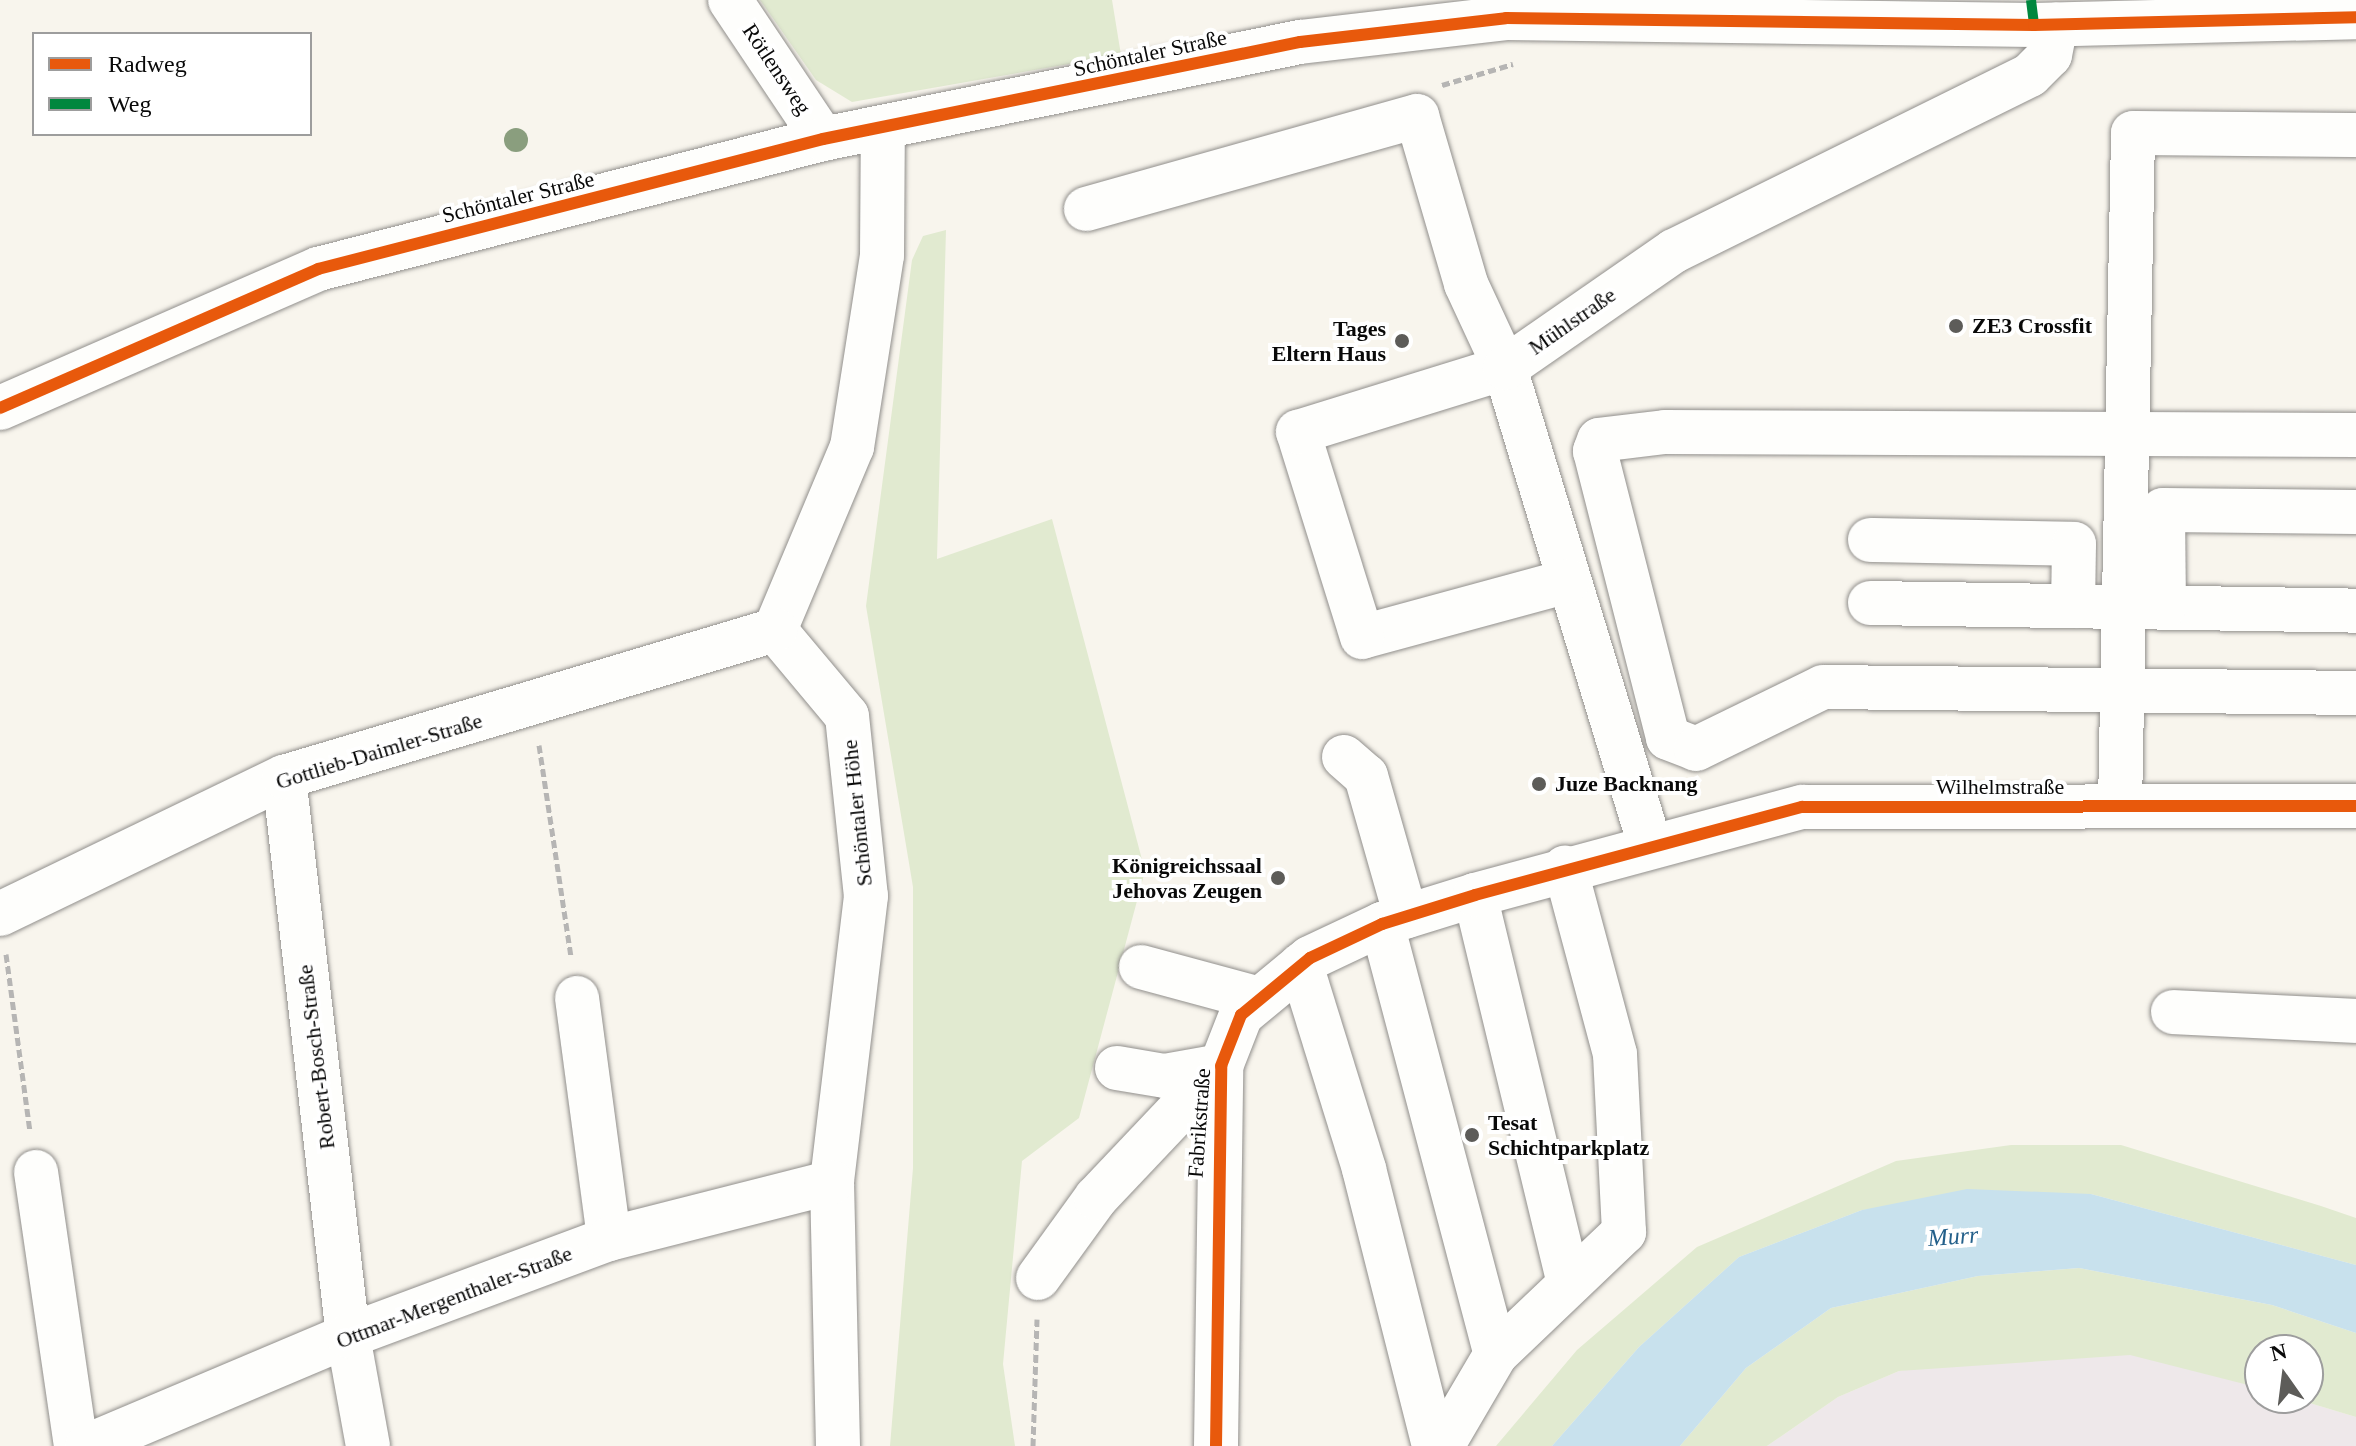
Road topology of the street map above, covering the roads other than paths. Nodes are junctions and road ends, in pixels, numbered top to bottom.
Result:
1 (730, 0) edge
2 (2040, 17) edge
3 (2356, 17) edge
4 (883, 127) junction
5 (2356, 135) edge
6 (823, 139) junction
7 (1086, 209) dead end
8 (1505, 368) junction
9 (0, 408) edge
10 (2356, 435) edge
11 (2127, 436) junction
12 (2356, 512) edge
13 (1870, 540) dead end
14 (1568, 581) junction
15 (1870, 603) dead end
16 (2073, 606) junction
17 (2144, 607) junction
18 (2356, 611) edge
19 (775, 630) junction
20 (2122, 692) junction
21 (2356, 693) edge
22 (1344, 757) dead end
23 (284, 777) junction
24 (2120, 806) junction
25 (2356, 806) edge
26 (1649, 843) junction
27 (1565, 868) junction
28 (1475, 895) junction
29 (0, 914) edge
30 (1394, 920) junction
31 (1301, 965) junction
32 (1141, 967) dead end
33 (577, 998) road end
34 (1256, 998) junction
35 (2173, 1012) dead end
36 (2356, 1021) edge
37 (1221, 1066) junction
38 (1117, 1068) dead end
39 (36, 1172) road end
40 (832, 1182) junction
41 (609, 1239) junction
42 (1038, 1278) road end
43 (1569, 1283) junction
44 (348, 1336) junction
45 (1496, 1354) junction
46 (95, 1444) edge
47 (368, 1446) edge
48 (838, 1446) edge
49 (1216, 1446) edge
50 (1434, 1446) edge
51 (1442, 1446) edge

1 - 6 street, Rötlensweg
2 - 3 street, Schöntaler Straße
2 - 4 street, Schöntaler Straße
2 - 8 street, Mühlstraße
4 - 6 street, Schöntaler Straße
4 - 19 street
5 - 11 street
6 - 9 street, Schöntaler Straße
7 - 8 street
8 - 14 street, Mühlstraße
8 - 14 street
10 - 11 street
11 - 17 street
11 - 20 street
12 - 17 street
13 - 16 street
14 - 26 street, Mühlstraße
15 - 16 street
16 - 17 street
17 - 18 street
17 - 20 street
19 - 23 street, Gottlieb-Daimler-Straße
19 - 40 street, Schöntaler Höhe
20 - 21 street
20 - 24 street
22 - 30 street
23 - 29 street, Gottlieb-Daimler-Straße
23 - 44 street, Robert-Bosch-Straße
24 - 25 street, Wilhelmstraße
24 - 26 street, Wilhelmstraße
26 - 27 street, Fabrikstraße
27 - 28 street, Fabrikstraße
27 - 43 street
28 - 30 street, Fabrikstraße
28 - 43 street
30 - 31 street, Fabrikstraße
30 - 45 street
31 - 34 street, Fabrikstraße
31 - 50 street
32 - 34 street
33 - 41 street
34 - 37 street, Fabrikstraße
35 - 36 street
37 - 38 street
37 - 42 street
37 - 49 street, Fabrikstraße
39 - 46 street
40 - 41 street, Ottmar-Mergenthaler-Straße
40 - 48 street, Schöntaler Höhe
41 - 44 street, Ottmar-Mergenthaler-Straße
43 - 45 street
44 - 46 street, Ottmar-Mergenthaler-Straße
44 - 47 street, Robert-Bosch-Straße
45 - 51 street

